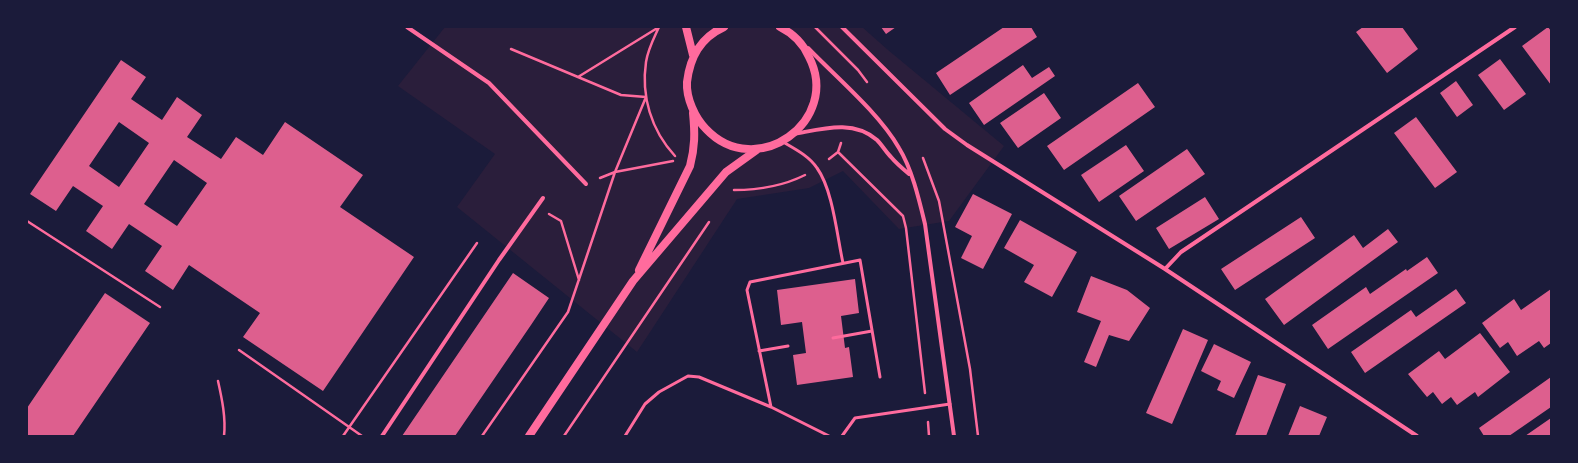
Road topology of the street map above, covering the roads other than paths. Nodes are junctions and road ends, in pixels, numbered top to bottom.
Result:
1 (407, 27) edge
2 (686, 27) edge
3 (724, 27) edge
4 (780, 27) edge
5 (842, 27) edge
6 (1514, 27) edge
7 (797, 38) junction
8 (693, 55) junction
9 (692, 108) junction
10 (794, 134) junction
11 (783, 141) junction
12 (758, 149) junction
13 (911, 176) junction
14 (586, 184) road end
15 (543, 198) dead end
16 (843, 263) junction
17 (1164, 269) junction
18 (633, 281) junction
19 (872, 331) junction
20 (833, 338) dead end
21 (788, 346) dead end
22 (759, 351) junction
23 (880, 377) dead end
24 (950, 404) junction
25 (771, 407) junction
26 (382, 436) edge
27 (529, 436) edge
28 (625, 436) edge
29 (829, 436) edge
30 (842, 436) edge
31 (949, 436) edge
32 (954, 436) edge
33 (1417, 436) edge

1 - 14 street
2 - 8 main road
3 - 8 main road
4 - 7 main road
5 - 17 street
6 - 17 street
7 - 10 main road
7 - 13 street
8 - 9 main road
9 - 12 main road
9 - 18 main road
10 - 11 main road
10 - 13 street
11 - 12 main road
11 - 16 lane
12 - 18 main road
13 - 24 street
15 - 26 street
16 - 19 lane
16 - 22 lane
17 - 33 street
18 - 27 main road
19 - 20 lane
19 - 23 lane
21 - 22 lane
22 - 25 lane
24 - 30 lane
24 - 32 street
25 - 28 lane
25 - 29 lane
31 - 32 lane

